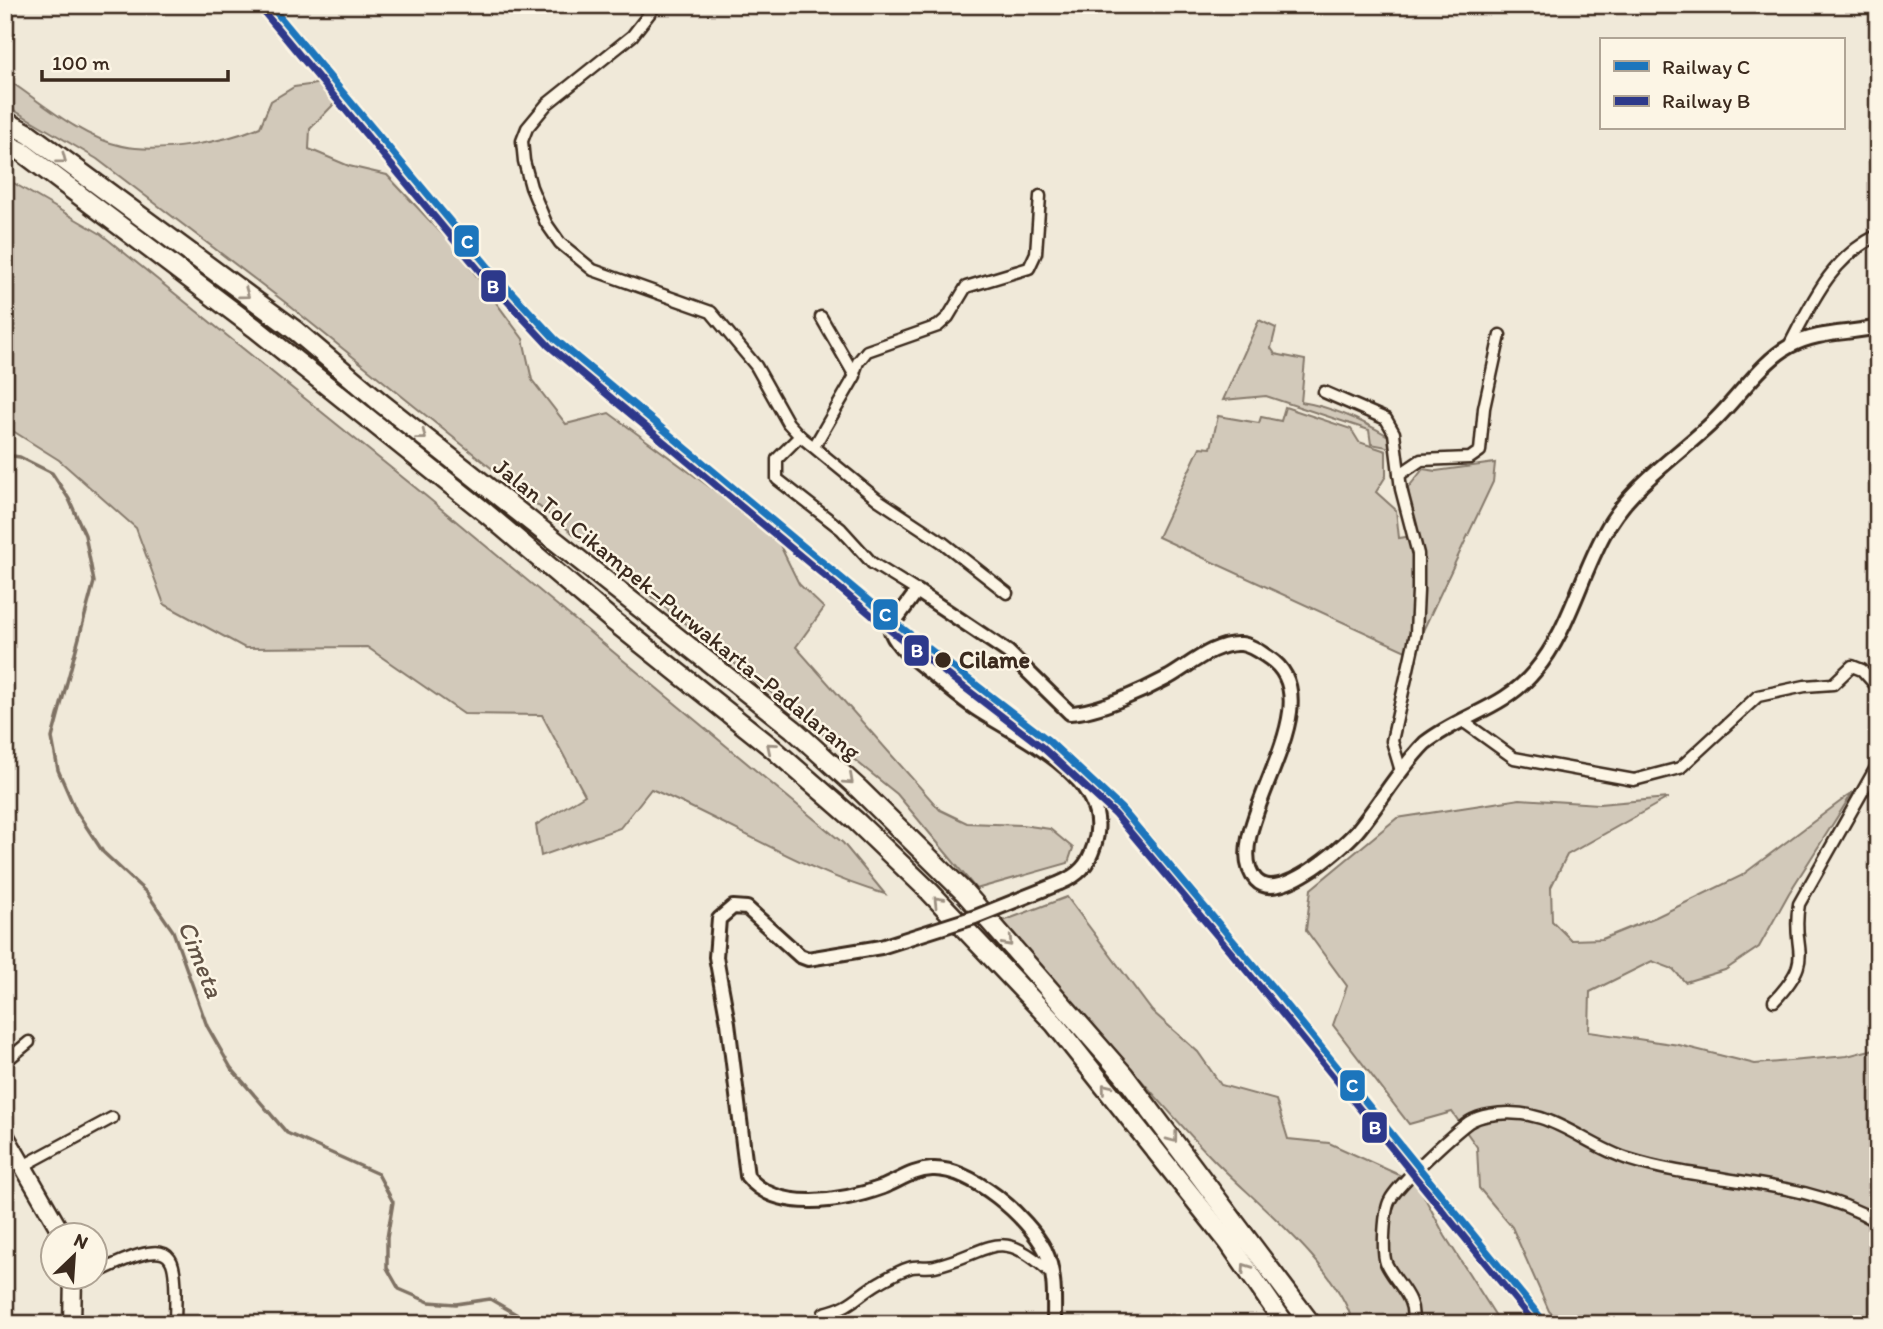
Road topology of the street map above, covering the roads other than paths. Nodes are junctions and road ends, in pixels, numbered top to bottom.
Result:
1 (656, 5) edge
2 (5, 121) edge
3 (5, 143) edge
4 (1040, 196) dead end
5 (1878, 235) edge
6 (821, 317) dead end
7 (1878, 327) edge
8 (1500, 335) dead end
9 (1789, 346) junction
10 (854, 373) junction
11 (1324, 391) dead end
12 (800, 436) junction
13 (815, 445) junction
14 (1399, 475) junction
15 (916, 592) junction
16 (1007, 593) dead end
17 (1878, 688) edge
18 (1464, 722) junction
19 (1878, 764) edge
20 (1401, 771) junction
21 (1774, 1001) dead end
22 (29, 1042) dead end
23 (5, 1062) edge
24 (112, 1118) dead end
25 (5, 1135) edge
26 (25, 1165) junction
27 (54, 1220) edge
28 (1878, 1222) edge
29 (108, 1268) edge
30 (1052, 1274) junction
31 (77, 1290) edge
32 (824, 1313) dead end
33 (1055, 1323) edge
34 (72, 1324) edge
35 (175, 1324) edge
36 (1285, 1324) edge
37 (1311, 1324) edge
38 (1411, 1324) edge

1 - 12 street
2 -> 37 highway, Jalan Tol Cikampek–Purwakarta–Padalarang
36 -> 3 highway, Jalan Tol Cikampek–Purwakarta–Padalarang
4 - 10 street
5 - 9 street
6 - 10 street
7 - 9 street
8 - 14 street
9 - 18 street
10 - 13 street
11 - 14 street
12 - 13 street
12 - 15 street
13 - 16 street
14 - 20 street
15 - 20 street
15 - 30 street, bridge
17 - 18 street
18 - 20 street
19 - 21 street
22 - 23 street
24 - 26 street
25 - 26 highway
26 - 27 highway
28 - 38 street
29 - 35 street
30 - 32 street
30 - 33 street
31 - 34 highway

